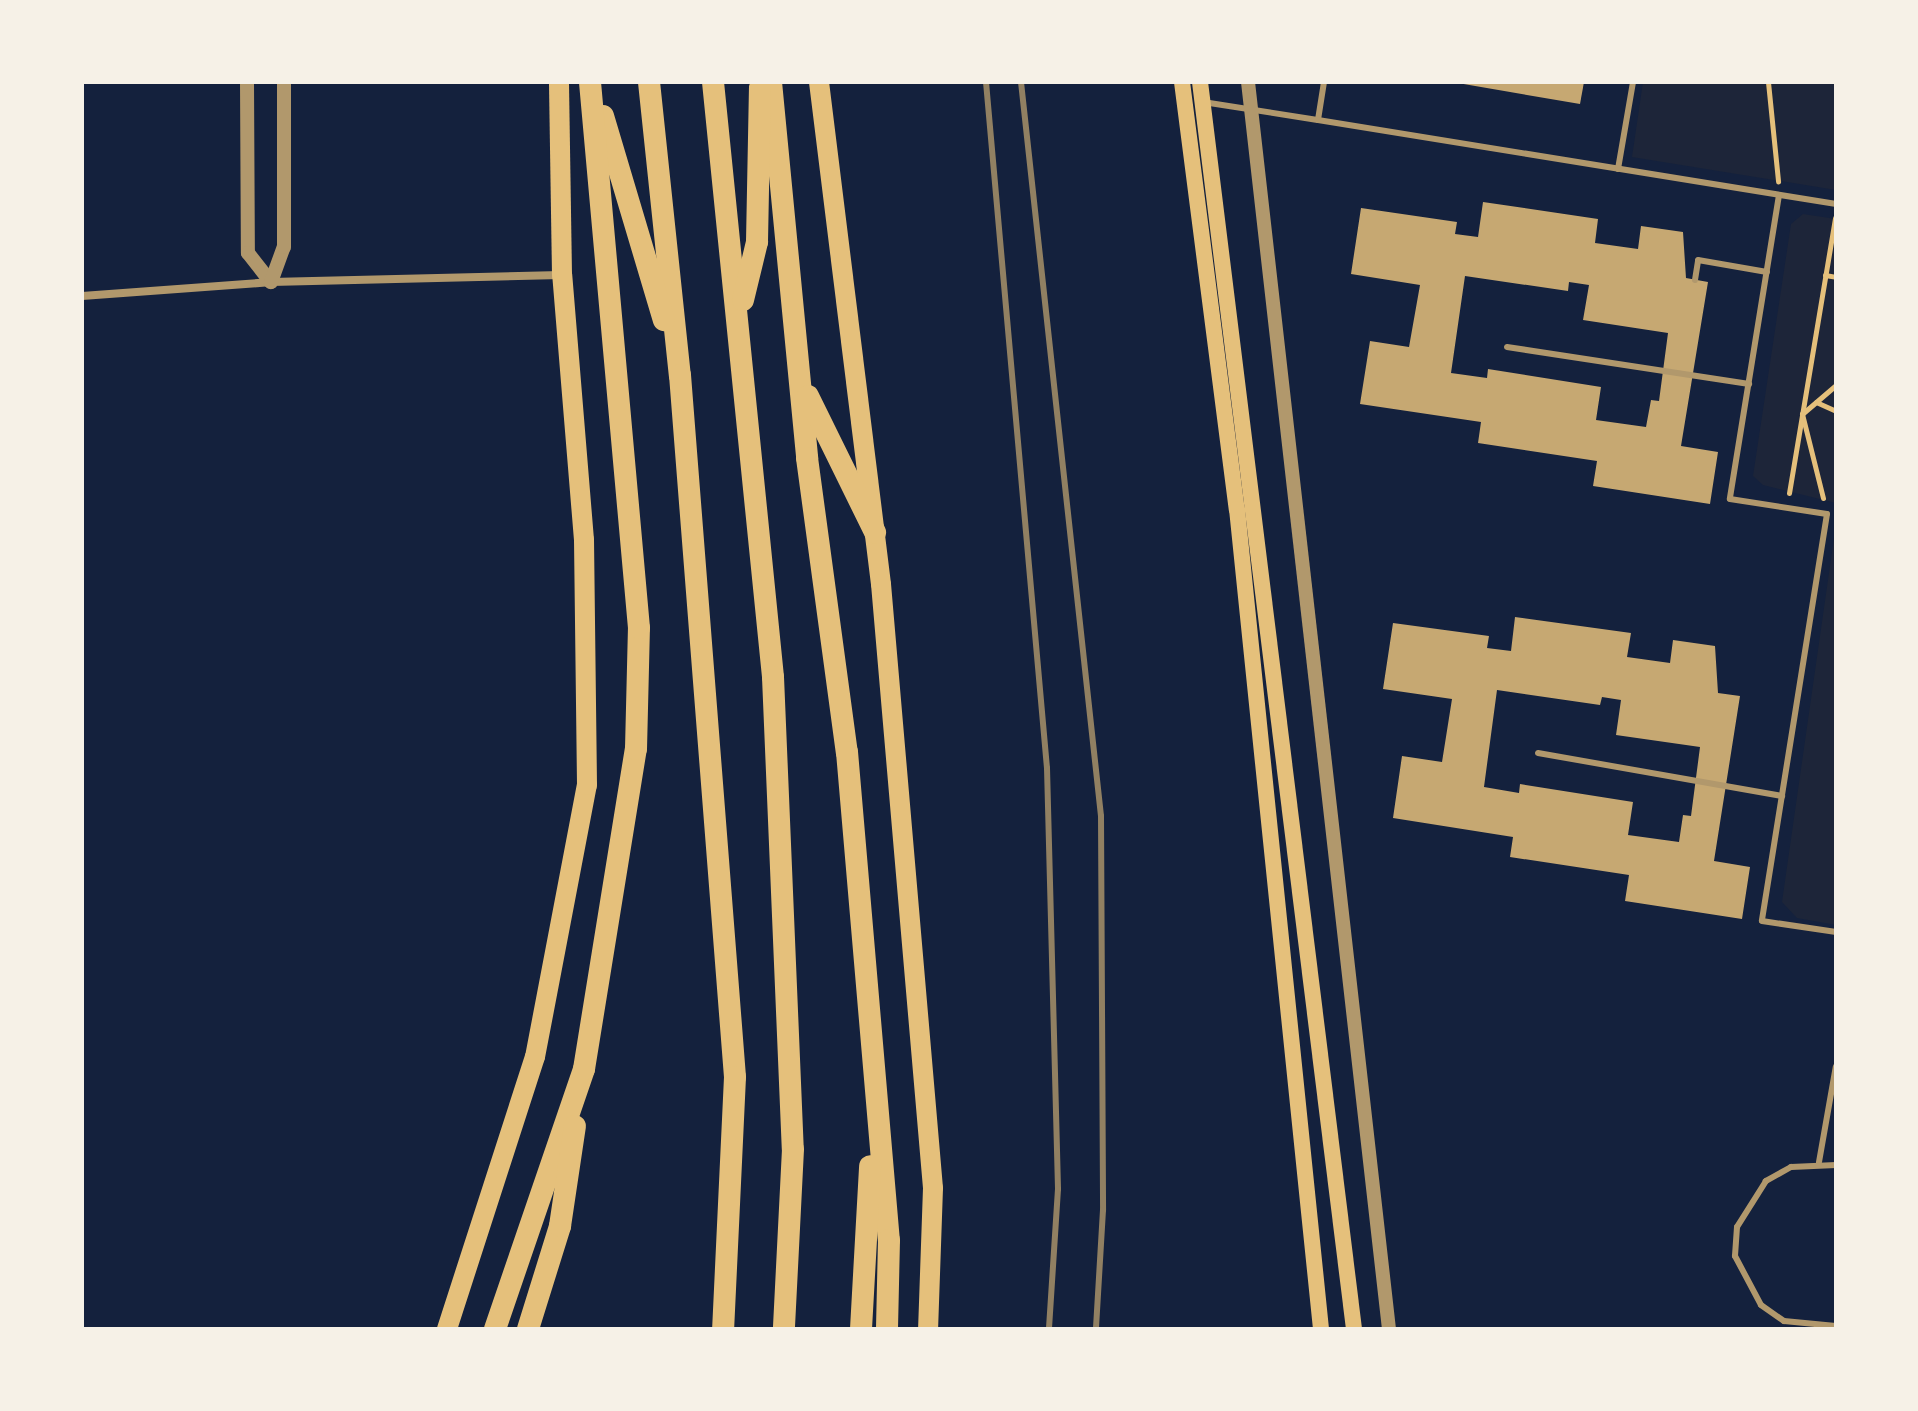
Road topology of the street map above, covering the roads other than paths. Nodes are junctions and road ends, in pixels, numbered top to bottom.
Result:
1 (247, 82) edge
2 (284, 82) edge
3 (559, 82) edge
4 (591, 82) edge
5 (649, 82) edge
6 (713, 82) edge
7 (760, 82) edge
8 (771, 82) edge
9 (819, 82) edge
10 (1182, 82) edge
11 (1200, 82) edge
12 (1248, 82) edge
13 (1324, 82) edge
14 (1633, 82) edge
15 (1202, 101) junction
16 (1251, 109) junction
17 (1318, 120) junction
18 (1618, 169) junction
19 (1779, 195) junction
20 (1836, 207) edge
21 (1767, 272) junction
22 (562, 275) junction
23 (1695, 280) dead end
24 (271, 282) junction
25 (82, 296) edge
26 (739, 312) junction
27 (1507, 347) dead end
28 (680, 375) junction
29 (1749, 384) junction
30 (803, 385) junction
31 (875, 532) junction
32 (1538, 753) dead end
33 (1782, 796) junction
34 (1836, 932) edge
35 (1836, 1066) edge
36 (584, 1069) junction
37 (873, 1105) junction
38 (1819, 1162) junction
39 (1836, 1165) edge
40 (1836, 1326) edge
41 (447, 1329) edge
42 (495, 1329) edge
43 (528, 1329) edge
44 (723, 1329) edge
45 (784, 1329) edge
46 (861, 1329) edge
47 (887, 1329) edge
48 (928, 1329) edge
49 (1321, 1329) edge
50 (1354, 1329) edge
51 (1389, 1329) edge

1 - 24 street
2 - 24 street
3 - 22 main road
4 - 28 highway
4 - 36 highway
5 - 28 highway
6 - 26 highway
7 - 26 highway
8 - 30 highway
9 - 31 main road
10 - 49 main road
11 - 15 main road
12 - 16 street
13 - 17 lane
14 - 18 lane
15 - 16 lane
15 - 50 main road
16 - 17 lane
16 - 51 street
17 - 18 lane
18 - 19 lane
19 - 20 lane
19 - 21 lane
21 - 23 lane
21 - 29 lane
22 - 24 street
22 - 41 main road
24 - 25 street
26 - 45 highway
27 - 29 lane
28 - 44 highway
29 - 33 lane
30 - 31 highway
30 - 37 highway
31 - 48 main road
32 - 33 lane
33 - 34 lane
35 - 38 lane
36 - 42 highway
36 - 43 highway
37 - 46 highway
37 - 47 highway
38 - 39 lane
38 - 40 lane

